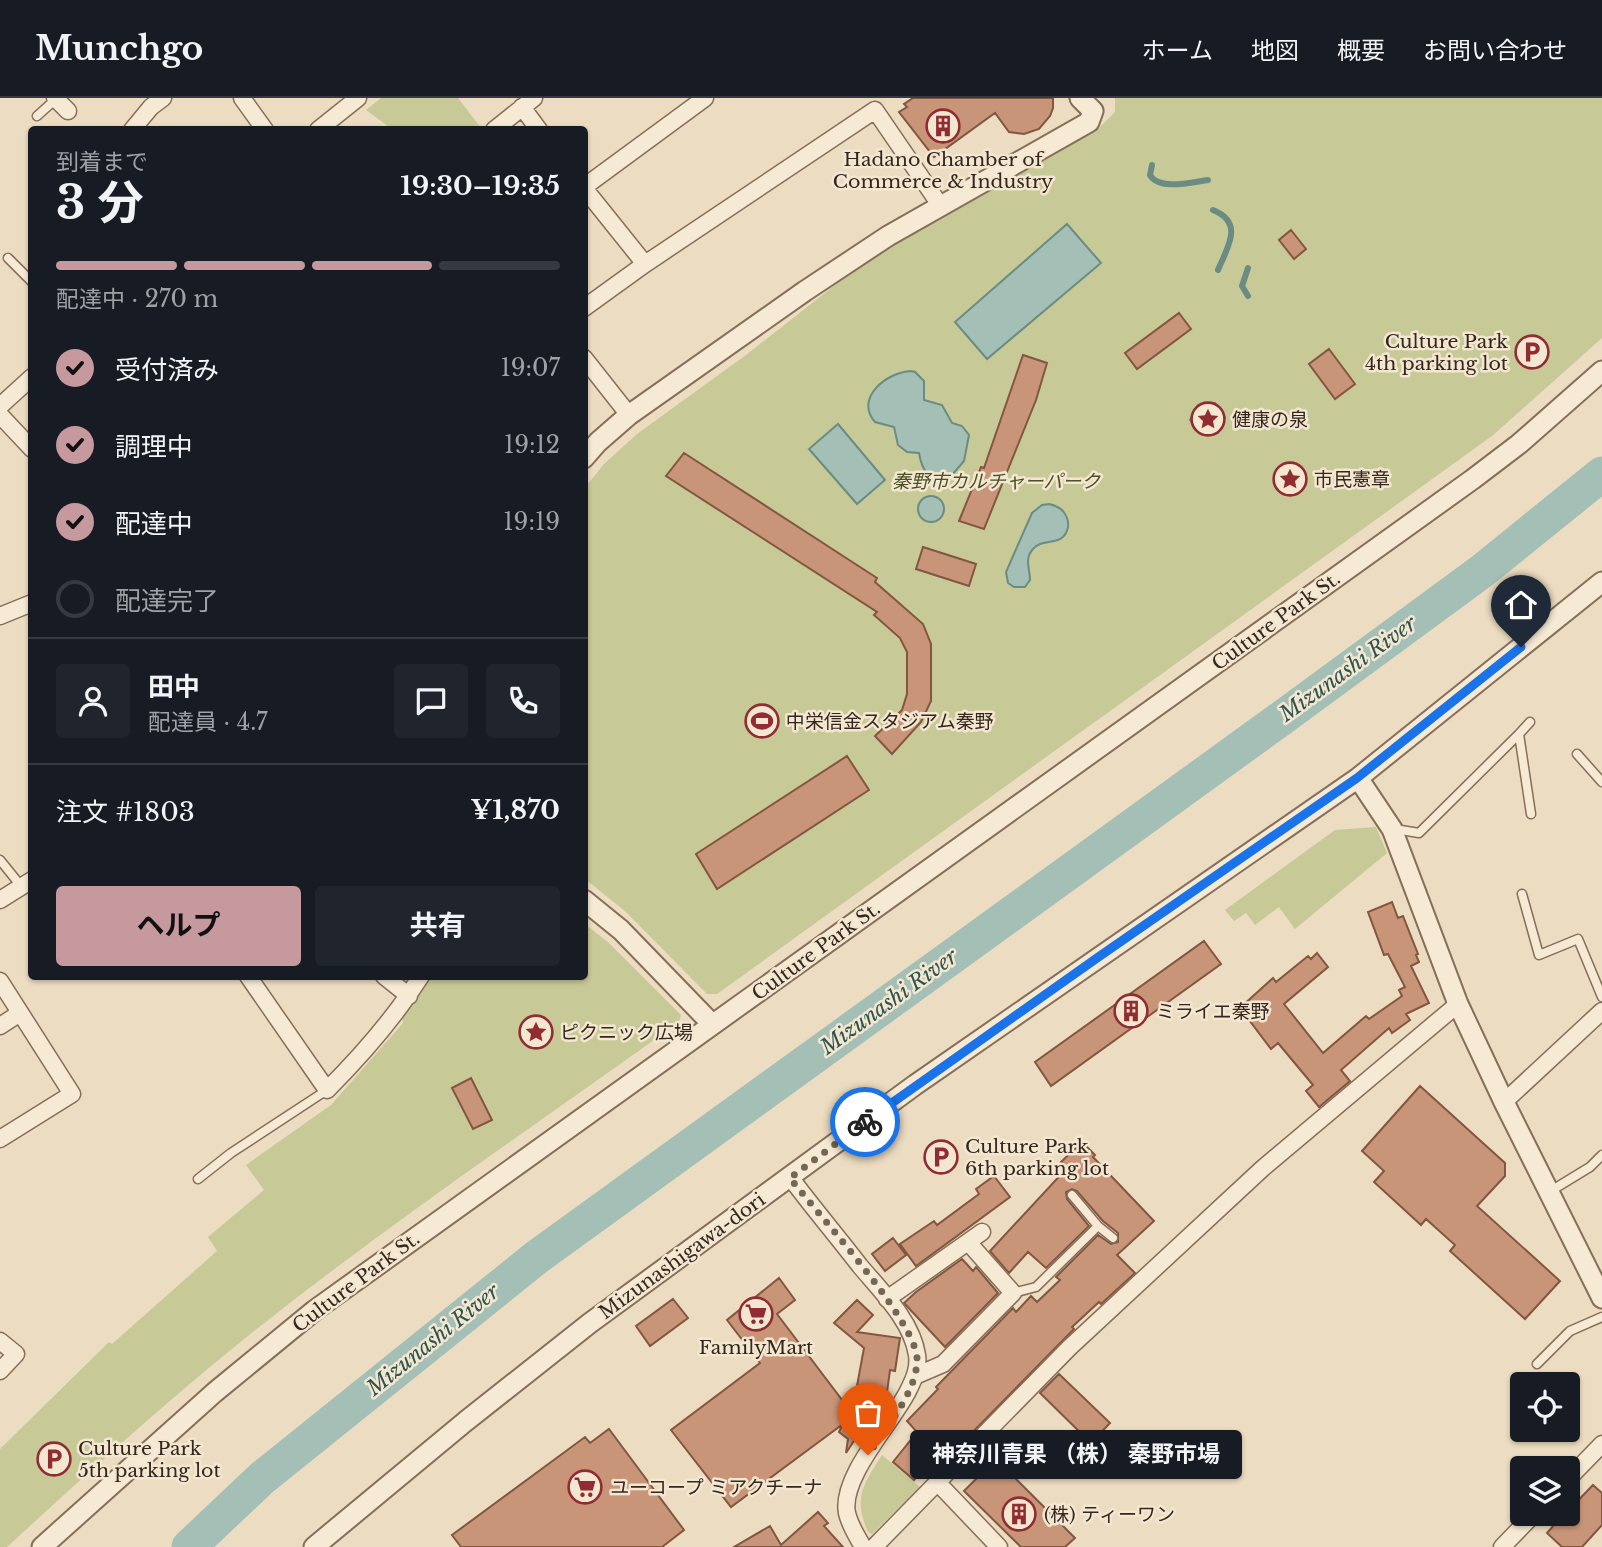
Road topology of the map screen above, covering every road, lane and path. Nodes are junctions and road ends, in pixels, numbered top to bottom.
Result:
1 (163, 98) edge
2 (243, 98) edge
3 (358, 98) edge
4 (705, 98) edge
5 (1080, 98) edge
6 (60, 103) edge
7 (528, 103) edge
8 (37, 116) dead end
9 (139, 126) edge
10 (262, 126) edge
11 (323, 126) edge
12 (499, 126) edge
13 (537, 126) edge
14 (588, 184) edge
15 (588, 192) edge
16 (940, 205) junction
17 (8, 258) dead end
18 (645, 264) junction
19 (28, 278) edge
20 (588, 305) edge
21 (588, 363) edge
22 (1602, 371) edge
23 (28, 381) edge
24 (0, 406) edge
25 (0, 415) edge
26 (629, 415) junction
27 (28, 445) edge
28 (588, 453) edge
29 (1602, 582) edge
30 (28, 604) edge
31 (0, 615) edge
32 (1530, 722) dead end
33 (1519, 734) junction
34 (1577, 754) dead end
35 (1357, 778) junction
36 (1602, 782) edge
37 (1531, 814) dead end
38 (1392, 829) junction
39 (0, 860) edge
40 (26, 883) edge
41 (1522, 894) dead end
42 (0, 900) edge
43 (588, 903) edge
44 (251, 980) edge
45 (389, 980) edge
46 (418, 980) edge
47 (0, 981) edge
48 (408, 996) junction
49 (1602, 997) edge
50 (1458, 1004) junction
51 (1602, 1011) edge
52 (20, 1013) junction
53 (712, 1024) junction
54 (0, 1026) edge
55 (327, 1090) junction
56 (1503, 1102) junction
57 (0, 1139) edge
58 (1602, 1155) edge
59 (790, 1178) junction
60 (198, 1179) dead end
61 (1549, 1192) junction
62 (1072, 1195) dead end
63 (1098, 1226) junction
64 (982, 1231) dead end
65 (1113, 1238) dead end
66 (968, 1242) junction
67 (1013, 1293) junction
68 (1602, 1298) edge
69 (887, 1299) junction
70 (1602, 1317) edge
71 (0, 1341) edge
72 (1536, 1364) dead end
73 (0, 1371) edge
74 (915, 1376) junction
75 (1602, 1444) edge
76 (1580, 1467) edge
77 (937, 1482) junction
78 (1522, 1526) edge
79 (42, 1547) edge
80 (314, 1547) edge
81 (863, 1547) edge
82 (874, 1547) edge
83 (999, 1547) edge
84 (1502, 1547) edge

1 - 9 street
2 - 10 street
3 - 11 street
4 - 14 street
5 - 16 street
6 - 8 lane
7 - 12 street
7 - 13 street
15 - 18 street
16 - 18 street
16 - 26 street
17 - 19 lane
18 - 20 street
21 - 26 street
22 - 53 street, Culture Park St.
23 - 24 street
25 - 27 street
26 - 28 street
29 - 35 street, Mizunashigawa-dori
30 - 31 street
32 - 33 lane
33 - 37 lane
33 - 38 lane
34 - 36 lane
35 - 38 street
35 - 59 street, Mizunashigawa-dori
38 - 50 street
39 - 40 lane
40 - 42 street
41 - 49 lane
43 - 53 street
44 - 55 street
45 - 48 street
46 - 48 street
47 - 52 street
48 - 55 street
50 - 56 street
50 - 77 street
51 - 56 street
52 - 54 street
52 - 57 street
53 - 79 street, Culture Park St.
55 - 60 lane
56 - 61 street
58 - 61 lane
59 - 69 street
59 - 80 street, Mizunashigawa-dori
61 - 68 street
62 - 63 lane
63 - 65 lane
63 - 67 lane
64 - 66 street
66 - 67 street
66 - 69 street
67 - 74 street
69 - 74 street
70 - 72 lane
71 - 73 street
74 - 81 street
75 - 76 street
77 - 82 street
77 - 83 street
78 - 84 street

